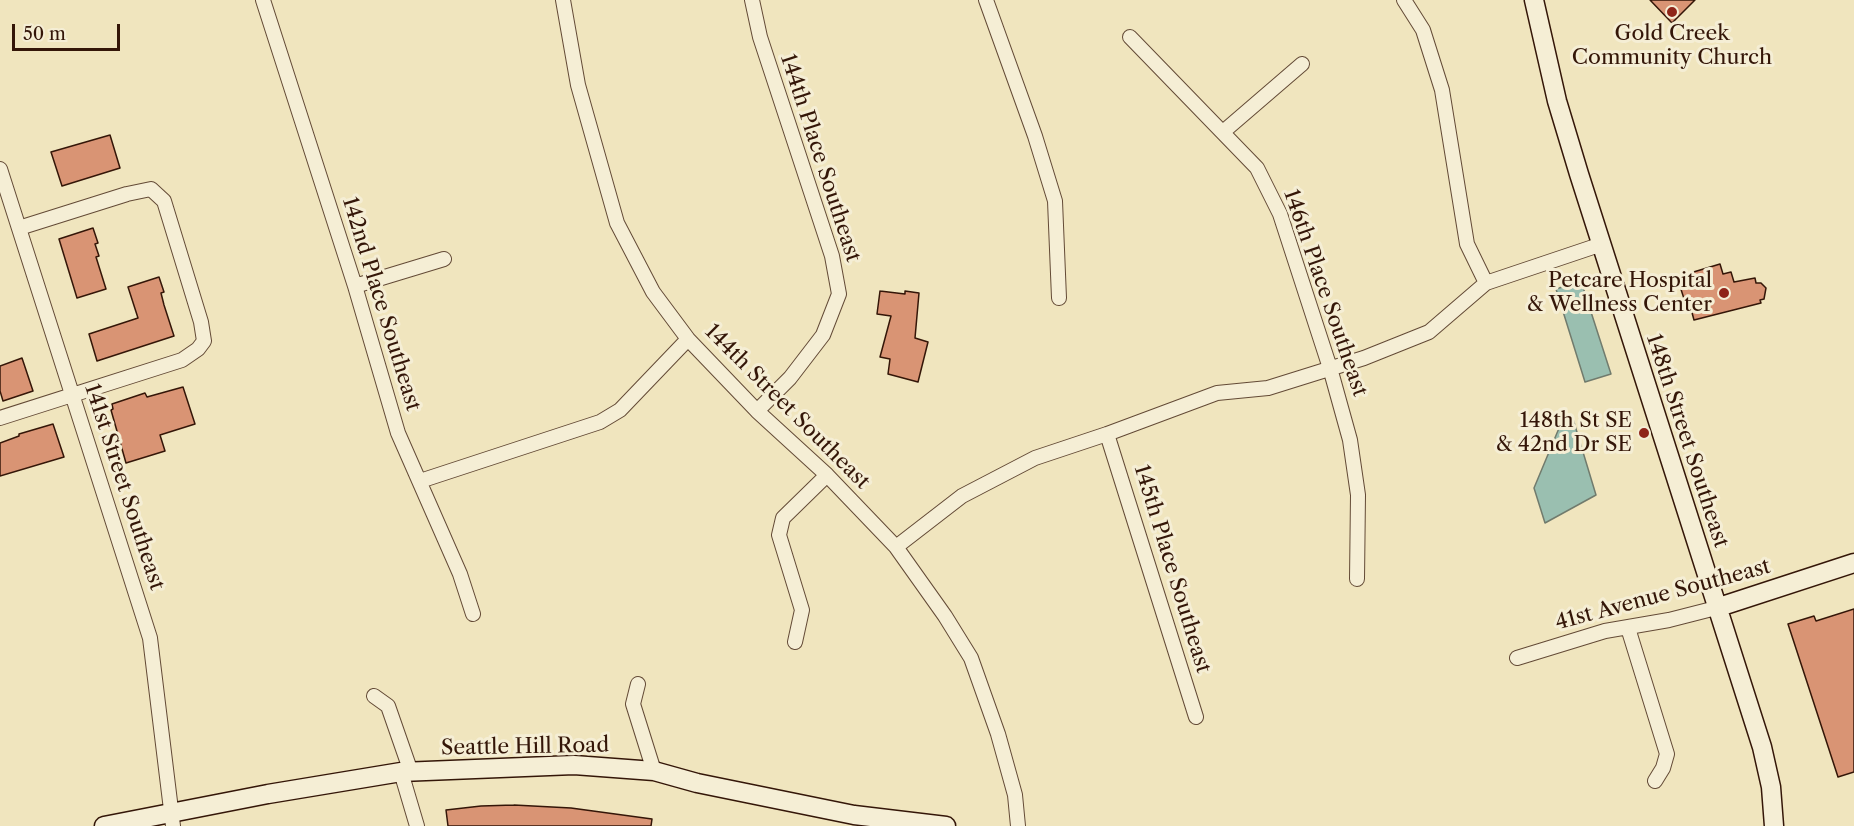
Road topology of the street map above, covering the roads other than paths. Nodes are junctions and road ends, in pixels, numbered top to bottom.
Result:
1 (263, 0) edge
2 (563, 0) edge
3 (752, 0) edge
4 (986, 0) edge
5 (1404, 0) edge
6 (1534, 0) edge
7 (1130, 37) dead end
8 (1302, 64) dead end
9 (1222, 132) junction
10 (0, 169) edge
11 (19, 228) junction
12 (1602, 244) junction
13 (444, 260) dead end
14 (1486, 283) junction
15 (355, 286) junction
16 (1059, 298) dead end
17 (688, 339) junction
18 (1330, 368) junction
19 (72, 396) junction
20 (758, 411) junction
21 (0, 418) edge
22 (1107, 434) junction
23 (827, 475) junction
24 (420, 481) junction
25 (896, 547) junction
26 (1854, 563) edge
27 (1357, 579) dead end
28 (1716, 608) junction
29 (473, 614) dead end
30 (1628, 628) junction
31 (795, 642) dead end
32 (1517, 658) dead end
33 (638, 684) dead end
34 (374, 696) dead end
35 (1196, 717) dead end
36 (654, 771) junction
37 (406, 772) junction
38 (1655, 781) dead end
39 (173, 819) edge
40 (104, 826) edge
41 (417, 826) edge
42 (946, 826) edge
43 (1017, 826) edge
44 (1774, 826) edge

1 - 15 street, 142nd Place Southeast
2 - 17 street, 144th Street Southeast
3 - 20 street, 144th Place Southeast
4 - 16 street
5 - 14 street
6 - 12 street, 148th Street Southeast
7 - 9 street, 146th Place Southeast
8 - 9 street
9 - 18 street, 146th Place Southeast
10 - 11 street, 141st Street Southeast
11 - 19 street, 141st Street Southeast
11 - 19 street
12 - 14 street
12 - 28 street, 148th Street Southeast
13 - 15 street
14 - 18 street
15 - 24 street, 142nd Place Southeast
17 - 20 street, 144th Street Southeast
17 - 24 street
18 - 22 street
18 - 27 street, 146th Place Southeast
19 - 21 street
19 - 39 street, 141st Street Southeast
20 - 23 street, 144th Street Southeast
22 - 25 street
22 - 35 street, 145th Place Southeast
23 - 25 street, 144th Street Southeast
23 - 31 street
24 - 29 street, 142nd Place Southeast
25 - 43 street, 144th Street Southeast
26 - 28 street, 41st Avenue Southeast
28 - 30 street, 41st Avenue Southeast
28 - 44 street, 148th Street Southeast
30 - 32 street, 41st Avenue Southeast
30 - 38 street
33 - 36 street
34 - 37 street
36 - 37 street, Seattle Hill Road
36 - 42 street, Seattle Hill Road
37 - 39 street, Seattle Hill Road
37 - 41 street
39 - 40 street, Seattle Hill Road

